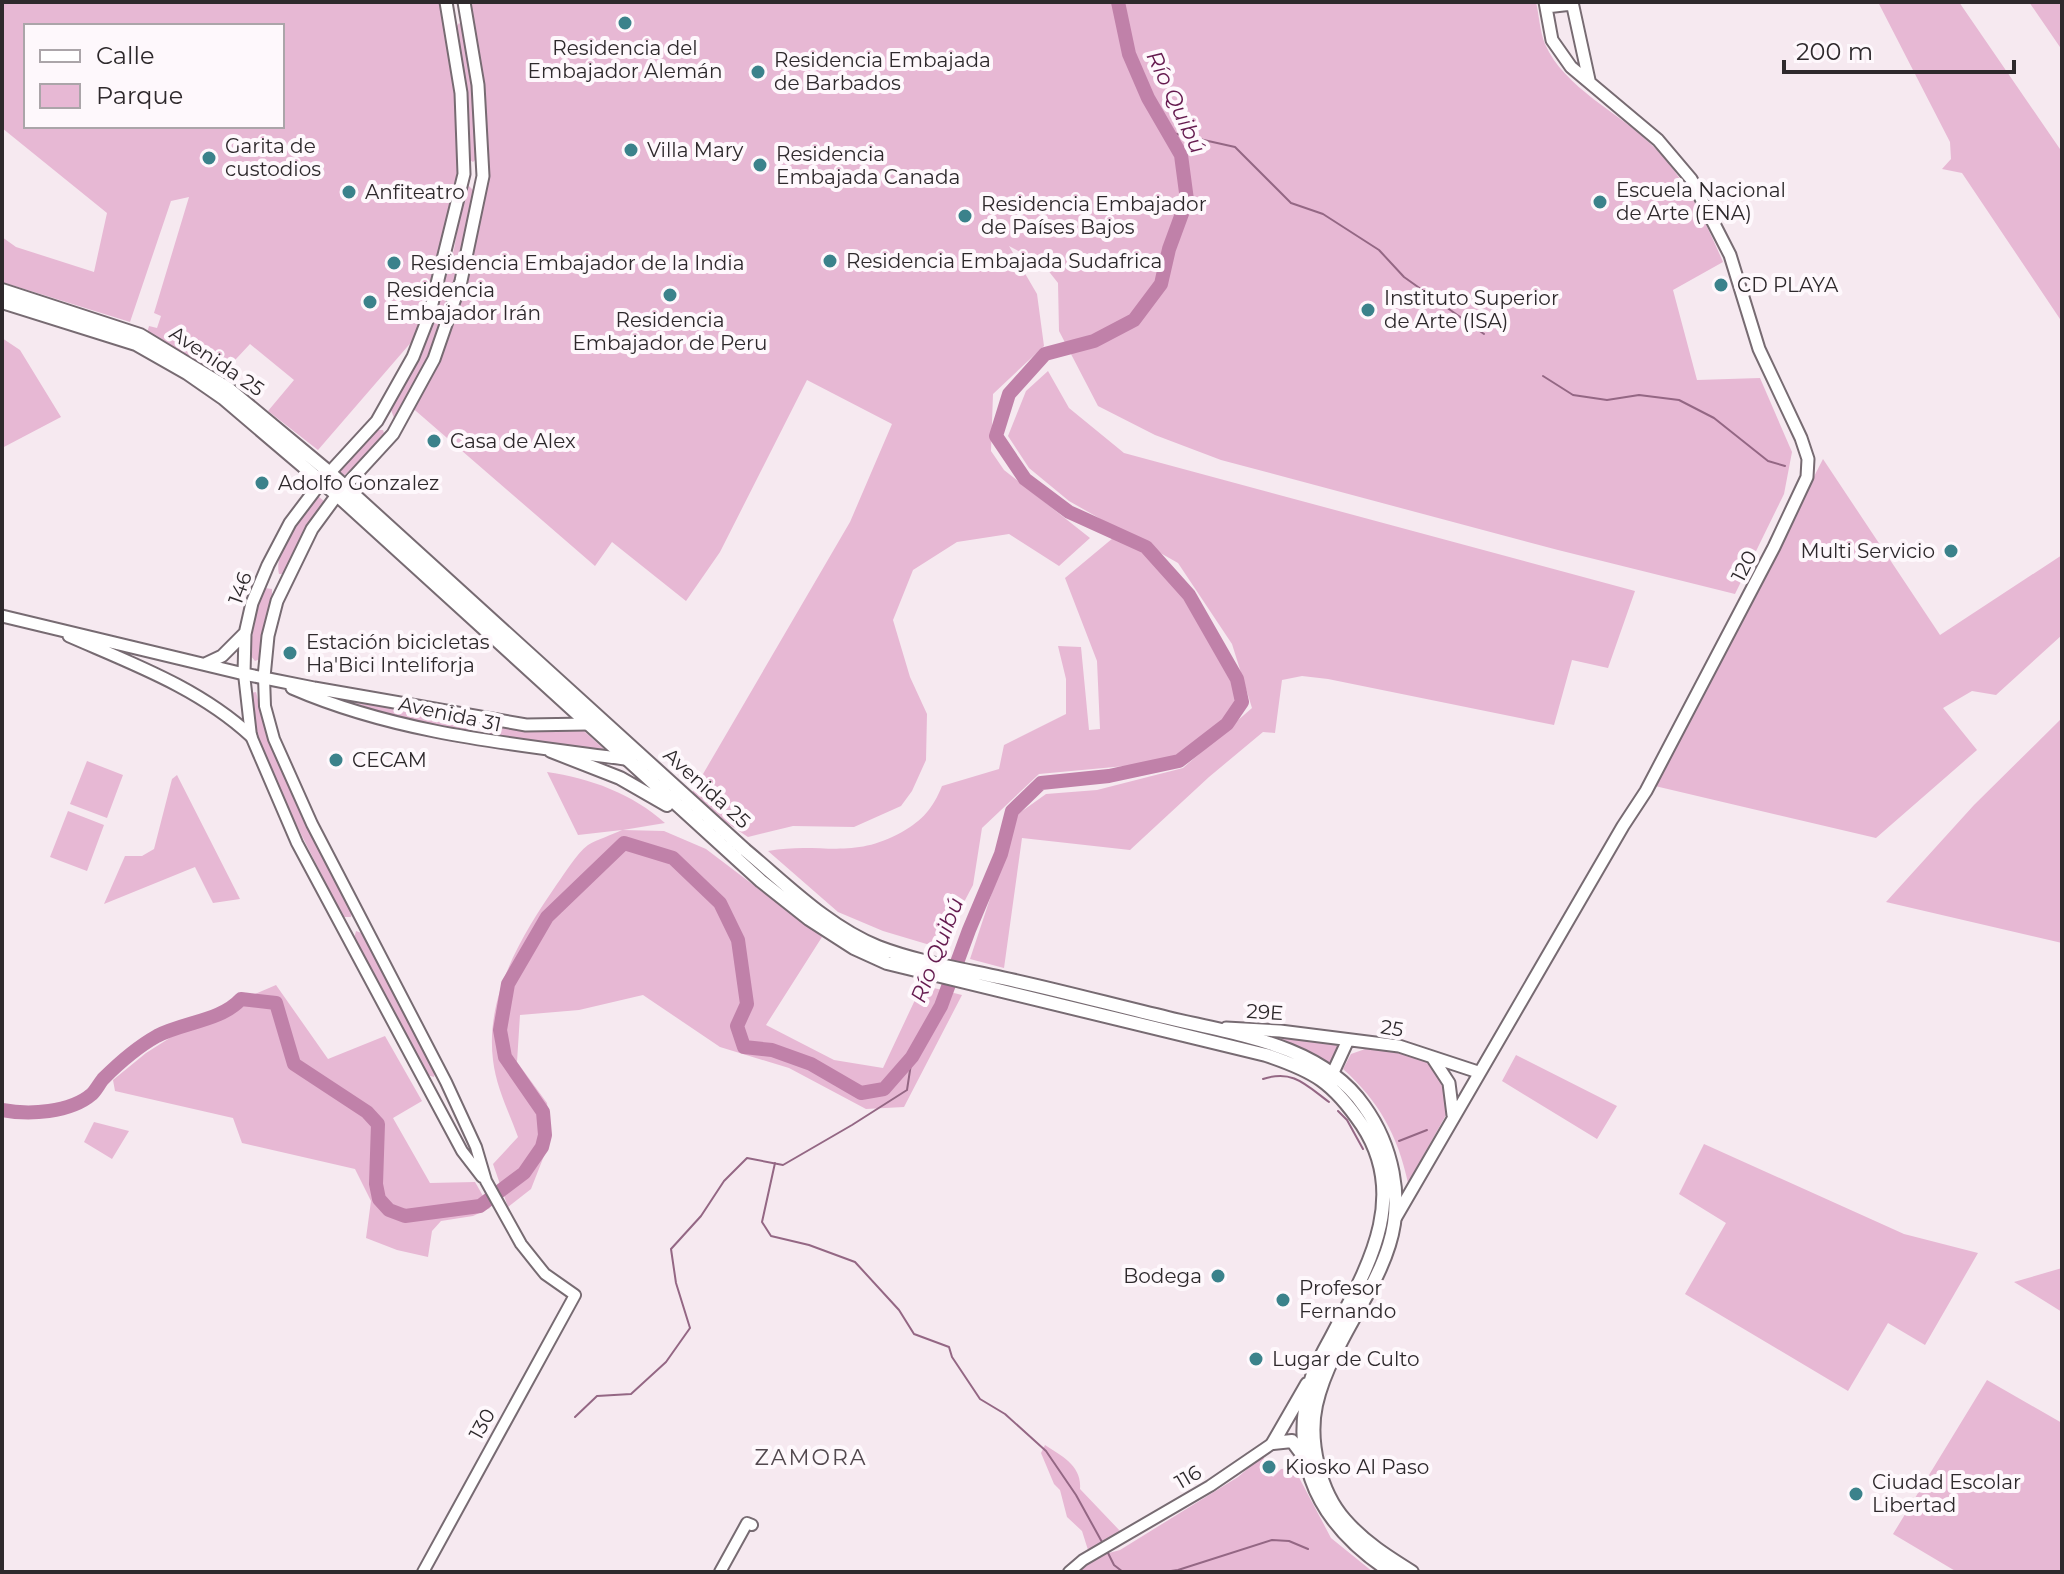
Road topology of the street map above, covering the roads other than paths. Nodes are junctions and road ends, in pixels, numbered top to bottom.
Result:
1 (446, 2) edge
2 (1572, 3) edge
3 (1545, 4) edge
4 (465, 7) edge
5 (450, 16) junction
6 (1589, 81) junction
7 (2, 290) edge
8 (2, 302) edge
9 (377, 421) junction
10 (393, 434) junction
11 (326, 478) junction
12 (341, 491) junction
13 (268, 565) junction
14 (288, 578) junction
15 (2, 616) edge
16 (43, 625) junction
17 (245, 634) junction
18 (205, 664) junction
19 (244, 674) junction
20 (268, 678) junction
21 (588, 724) junction
22 (610, 728) junction
23 (251, 736) junction
24 (551, 751) junction
25 (625, 759) junction
26 (716, 840) junction
27 (361, 921) junction
28 (344, 931) junction
29 (934, 969) junction
30 (971, 979) junction
31 (1209, 1027) junction
32 (1348, 1040) junction
33 (1430, 1055) junction
34 (1478, 1072) junction
35 (1330, 1078) junction
36 (1453, 1116) junction
37 (486, 1181) junction
38 (1395, 1217) junction
39 (575, 1295) joint
40 (1316, 1405) junction
41 (1298, 1416) junction
42 (1273, 1443) junction
43 (1306, 1460) junction
44 (750, 1524) dead end
45 (423, 1572) edge
46 (720, 1572) edge
47 (1069, 1572) edge
48 (1391, 1572) edge
49 (1412, 1572) edge

1 - 5 main road, 146
2 - 3 main road
2 - 6 main road
3 - 6 main road, 120
4 - 5 main road
4 - 10 main road, 146
5 - 9 main road, 146
6 - 34 main road, 120
7 - 11 main road, Avenida 25
8 - 11 main road, Avenida 25
9 - 10 main road
9 - 11 main road, 146
10 - 12 main road, 146
11 - 12 main road, Avenida 25
11 - 13 main road, 146
12 - 14 main road, 146
12 - 21 main road, Avenida 25
12 - 22 main road, Avenida 25
13 - 14 main road
13 - 17 main road, 146
14 - 20 main road, 146
15 - 16 main road, Avenida 31
16 - 18 main road, Avenida 31
16 - 23 main road
17 - 18 main road
17 - 19 main road, 146
18 - 19 main road, Avenida 31
19 - 20 main road, Avenida 31
19 - 23 street, 146
20 - 21 main road, Avenida 31
20 - 24 main road, Avenida 31
20 - 27 street, 146
21 - 22 main road
21 - 25 main road, Avenida 25
22 - 29 main road, Avenida 25
23 - 28 street, 146
24 - 25 main road, Avenida 31
24 - 26 main road
25 - 26 main road, Avenida 25
26 - 29 main road, Avenida 25
27 - 28 street
27 - 37 street, 146
28 - 37 street, 146
29 - 30 main road, Avenida 25
30 - 31 main road, Avenida 25
30 - 35 main road, Avenida 25
31 - 32 main road, 29E
31 - 35 main road, Avenida 25
32 - 33 main road, 25
32 - 35 main road
33 - 34 main road, 25
33 - 36 main road
34 - 36 main road, 120
35 - 38 main road, Avenida 25
35 - 41 main road
36 - 38 main road
37 - 39 street, 146
38 - 40 main road, Avenida 25
39 - 45 street, 130
40 - 41 main road
40 - 49 main road
41 - 42 main road
41 - 43 main road
42 - 43 main road
42 - 47 street, 116
43 - 48 main road
44 - 46 street

